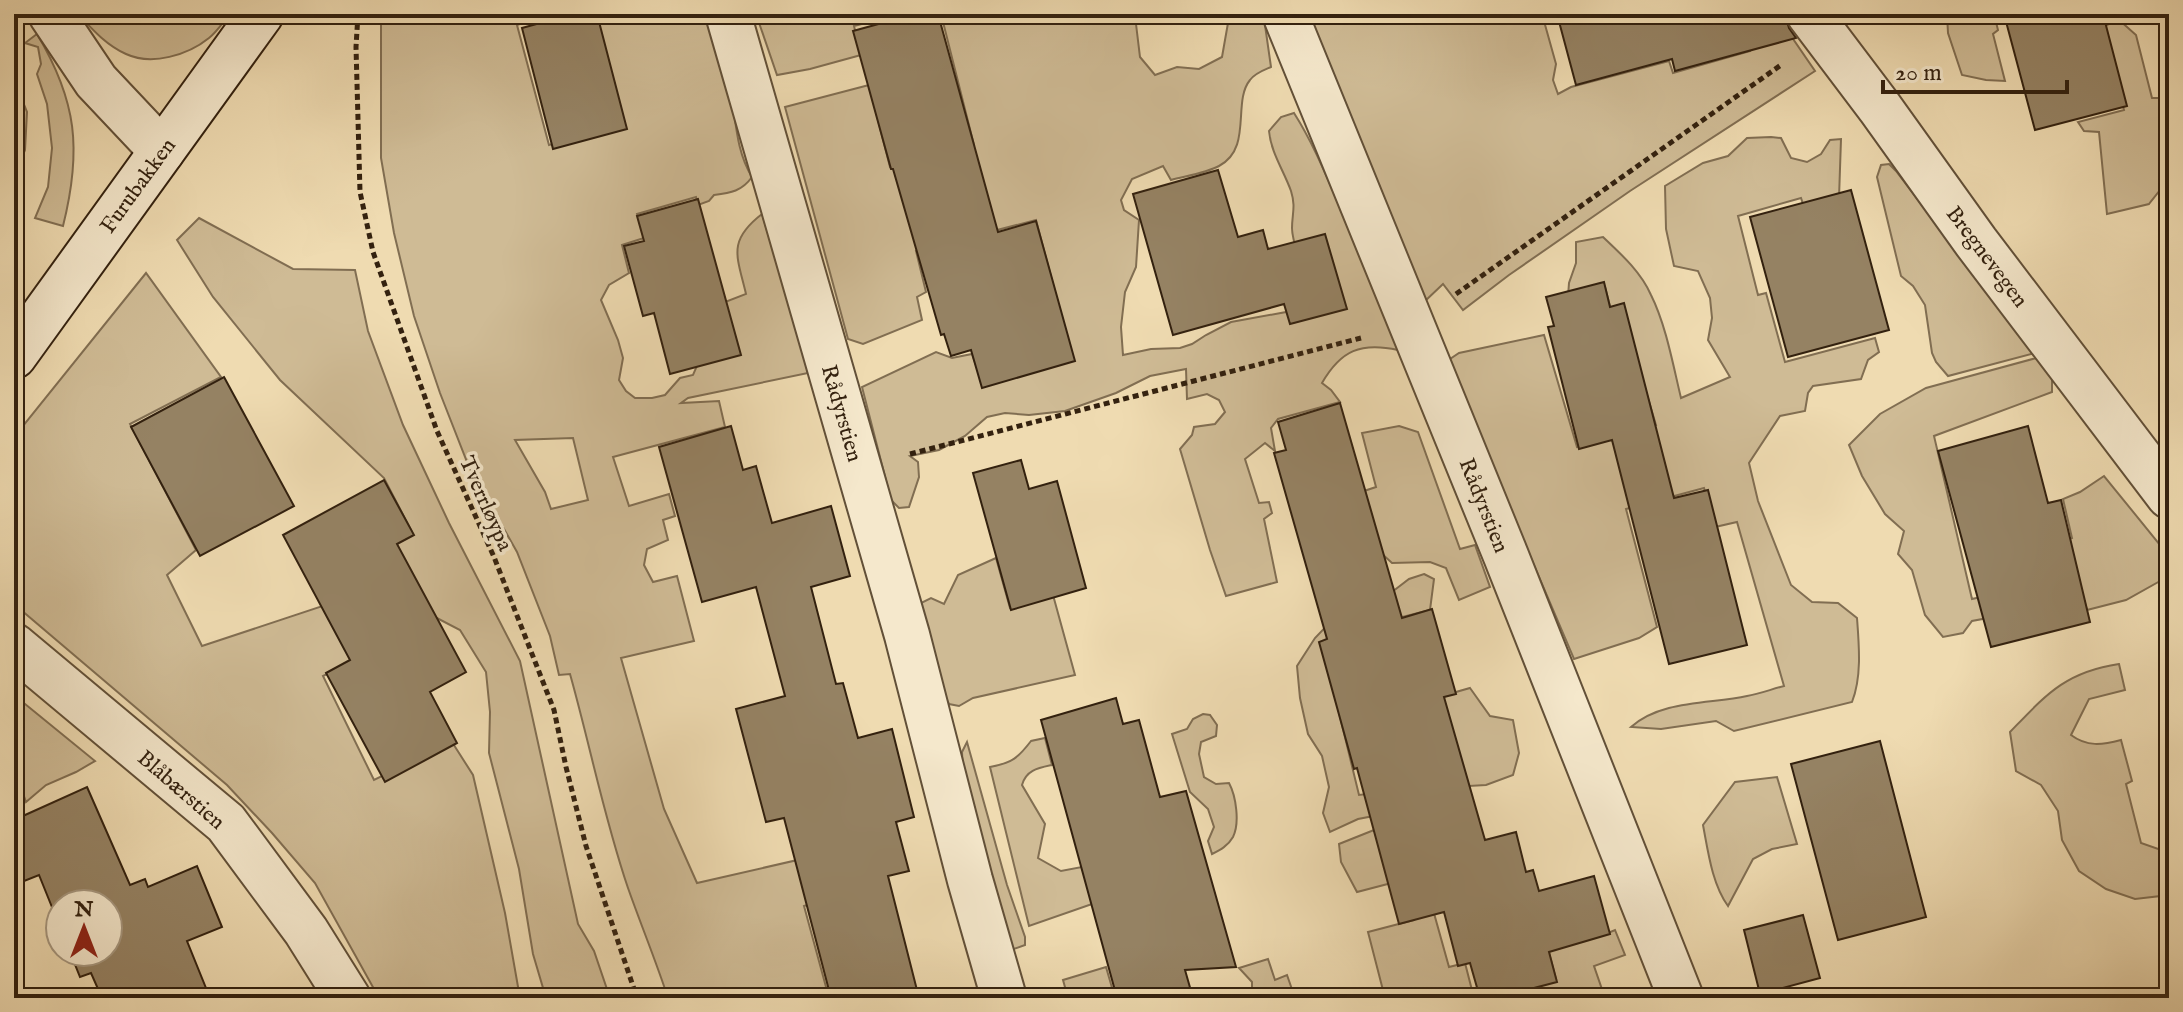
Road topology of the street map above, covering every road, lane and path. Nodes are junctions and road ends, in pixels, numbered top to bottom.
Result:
1 (51, 14) edge
2 (261, 14) edge
3 (358, 14) edge
4 (728, 14) edge
5 (1285, 14) edge
6 (1809, 14) edge
7 (162, 151) junction
8 (14, 356) edge
9 (2169, 496) edge
10 (14, 646) edge
11 (348, 998) edge
12 (637, 998) edge
13 (1004, 998) edge
14 (1681, 998) edge

1 - 7 street
2 - 7 street, Furubakken
3 - 12 path, Tverrløypa
4 - 13 street, Rådyrstien
5 - 14 street, Rådyrstien
6 - 9 street, Bregnevegen
7 - 8 street, Furubakken
10 - 11 street, Blåbærstien

